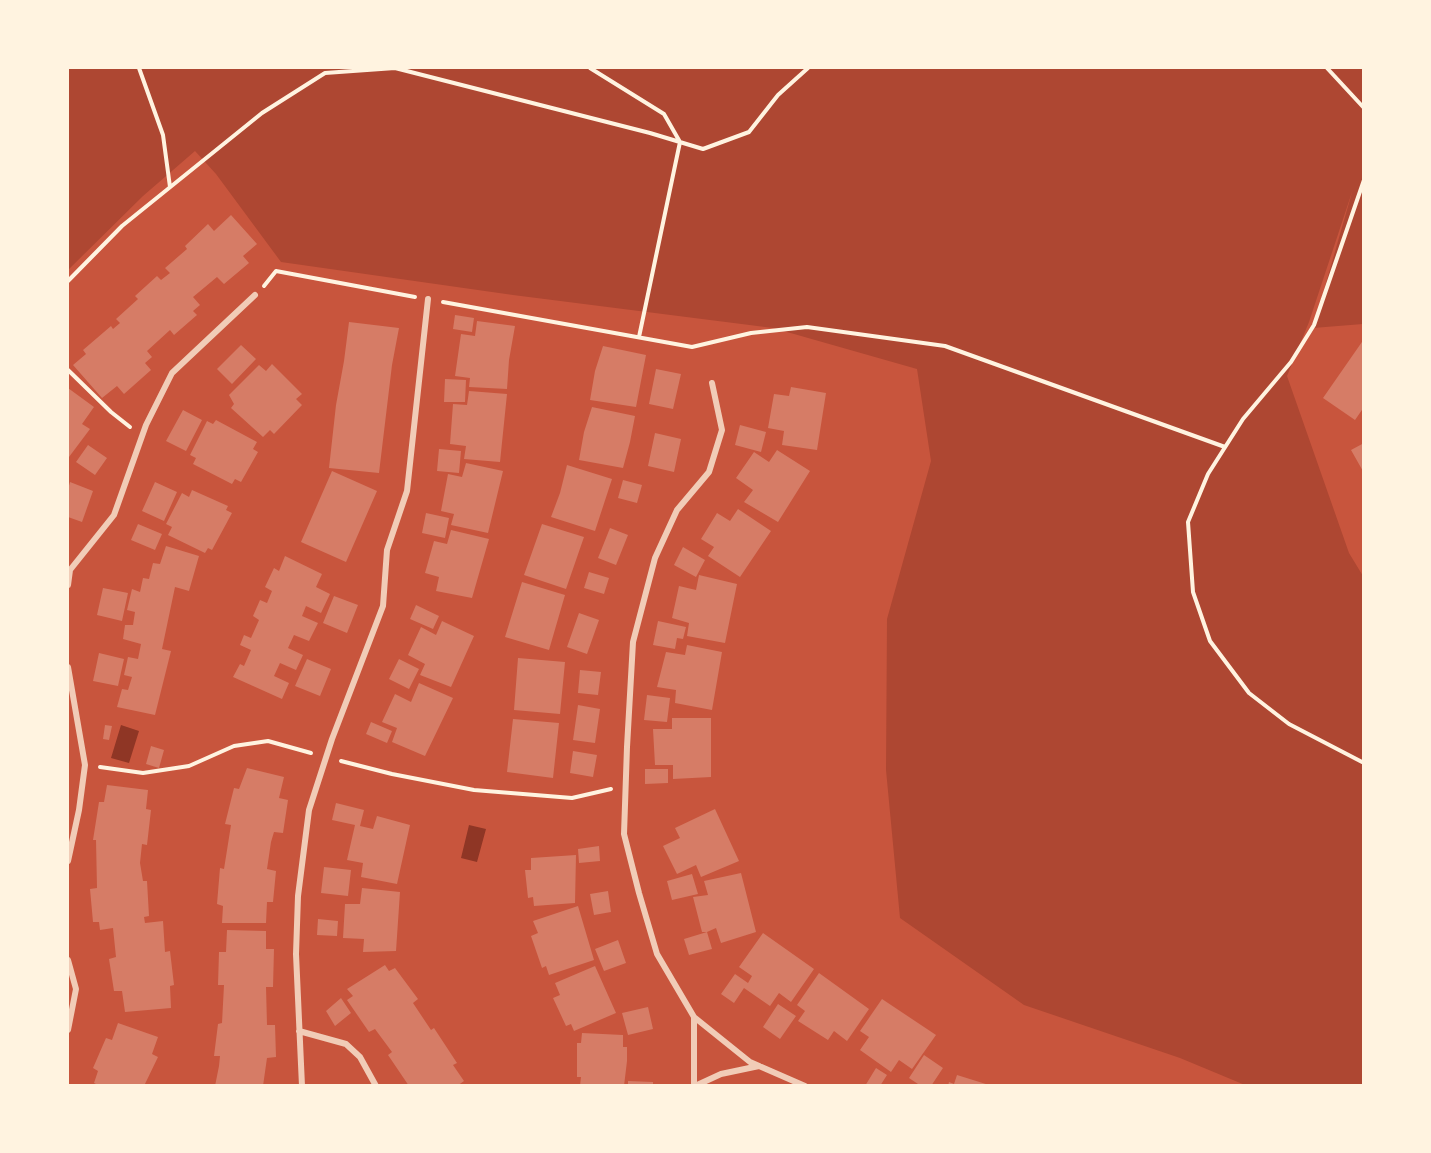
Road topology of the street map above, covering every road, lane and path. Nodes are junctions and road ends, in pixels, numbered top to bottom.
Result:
1 (139, 68) edge
2 (394, 68) edge
3 (590, 68) edge
4 (808, 68) edge
5 (1327, 68) edge
6 (1364, 108) edge
7 (680, 142) junction
8 (1364, 180) edge
9 (170, 187) junction
10 (68, 281) edge
11 (255, 295) joint
12 (428, 299) junction
13 (639, 337) junction
14 (68, 370) edge
15 (712, 383) dead end
16 (142, 436) junction
17 (1225, 447) junction
18 (68, 585) edge
19 (68, 667) edge
20 (326, 757) junction
21 (1364, 763) edge
22 (85, 765) junction
23 (626, 785) junction
24 (68, 861) edge
25 (68, 960) edge
26 (694, 1017) junction
27 (68, 1030) edge
28 (299, 1031) junction
29 (759, 1066) junction
30 (302, 1086) edge
31 (376, 1086) edge
32 (694, 1086) edge
33 (805, 1086) edge

1 - 9 path
2 - 7 path
2 - 9 path
3 - 7 path
4 - 7 path
5 - 6 path
7 - 13 path
8 - 17 path
9 - 10 path
11 - 12 path
11 - 16 street
12 - 13 path
12 - 20 street
13 - 17 path
14 - 16 path
15 - 23 street
16 - 18 street
17 - 21 path
19 - 22 street
20 - 22 path
20 - 23 path
20 - 28 street
22 - 24 street
23 - 26 street
25 - 27 street
26 - 29 street
26 - 32 street
28 - 30 street
28 - 31 street
29 - 32 street
29 - 33 street

